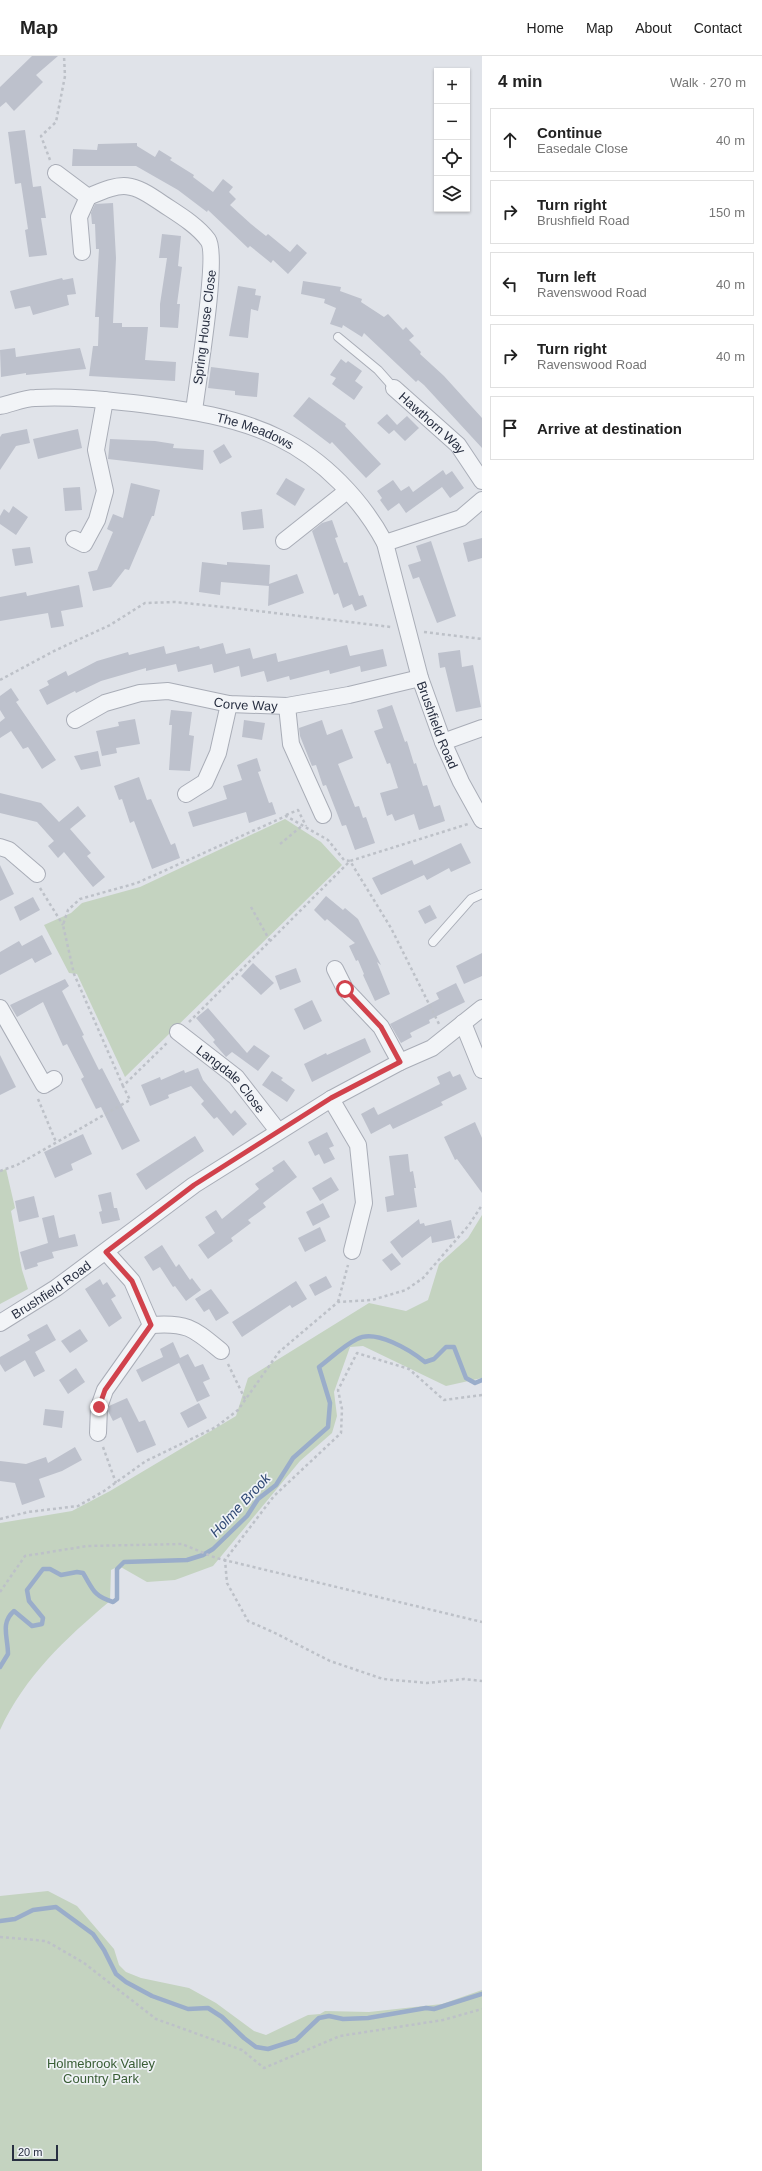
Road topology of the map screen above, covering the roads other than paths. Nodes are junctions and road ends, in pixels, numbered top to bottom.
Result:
1 (56, 173) road end
2 (88, 197) junction
3 (82, 252) dead end
4 (338, 337) dead end
5 (394, 388) joint
6 (105, 400) junction
7 (0, 406) edge
8 (194, 411) junction
9 (482, 481) edge
10 (347, 491) junction
11 (482, 500) edge
12 (74, 539) dead end
13 (284, 541) dead end
14 (385, 543) junction
15 (408, 627) joint
16 (420, 678) junction
17 (229, 704) junction
18 (287, 706) junction
19 (75, 720) dead end
20 (482, 728) edge
21 (443, 742) junction
22 (186, 794) dead end
23 (324, 815) dead end
24 (482, 820) edge
25 (0, 847) edge
26 (37, 874) road end
27 (482, 894) edge
28 (433, 942) dead end
29 (335, 969) dead end
30 (0, 1008) edge
31 (482, 1008) edge
32 (463, 1023) junction
33 (178, 1032) road end
34 (400, 1062) junction
35 (482, 1070) edge
36 (49, 1082) road end
37 (331, 1098) junction
38 (278, 1131) junction
39 (352, 1251) road end
40 (106, 1252) junction
41 (0, 1323) edge
42 (151, 1325) junction
43 (222, 1351) road end
44 (98, 1433) road end

1 - 2 street
2 - 3 street
2 - 8 street, Spring House Close
4 - 5 lane
5 - 9 street, Hawthorn Way
6 - 7 street, The Meadows
6 - 8 street, The Meadows
6 - 12 street
8 - 10 street, The Meadows
10 - 13 street
10 - 14 street, The Meadows
11 - 14 street
14 - 15 street, The Meadows
15 - 16 street, Brushfield Road
16 - 18 street, Corve Way
16 - 21 street, Brushfield Road
17 - 18 street, Corve Way
17 - 19 street, Corve Way
17 - 22 street
18 - 23 street
20 - 21 street
21 - 24 street, Brushfield Road
25 - 26 street
27 - 28 lane
29 - 34 street
30 - 36 street
31 - 32 street, Brushfield Road
32 - 34 street, Brushfield Road
32 - 35 street
33 - 38 street, Langdale Close
34 - 37 street, Brushfield Road
37 - 38 street, Brushfield Road
37 - 39 street
38 - 40 street, Brushfield Road
40 - 41 street, Brushfield Road
40 - 42 street
42 - 43 street
42 - 44 street

